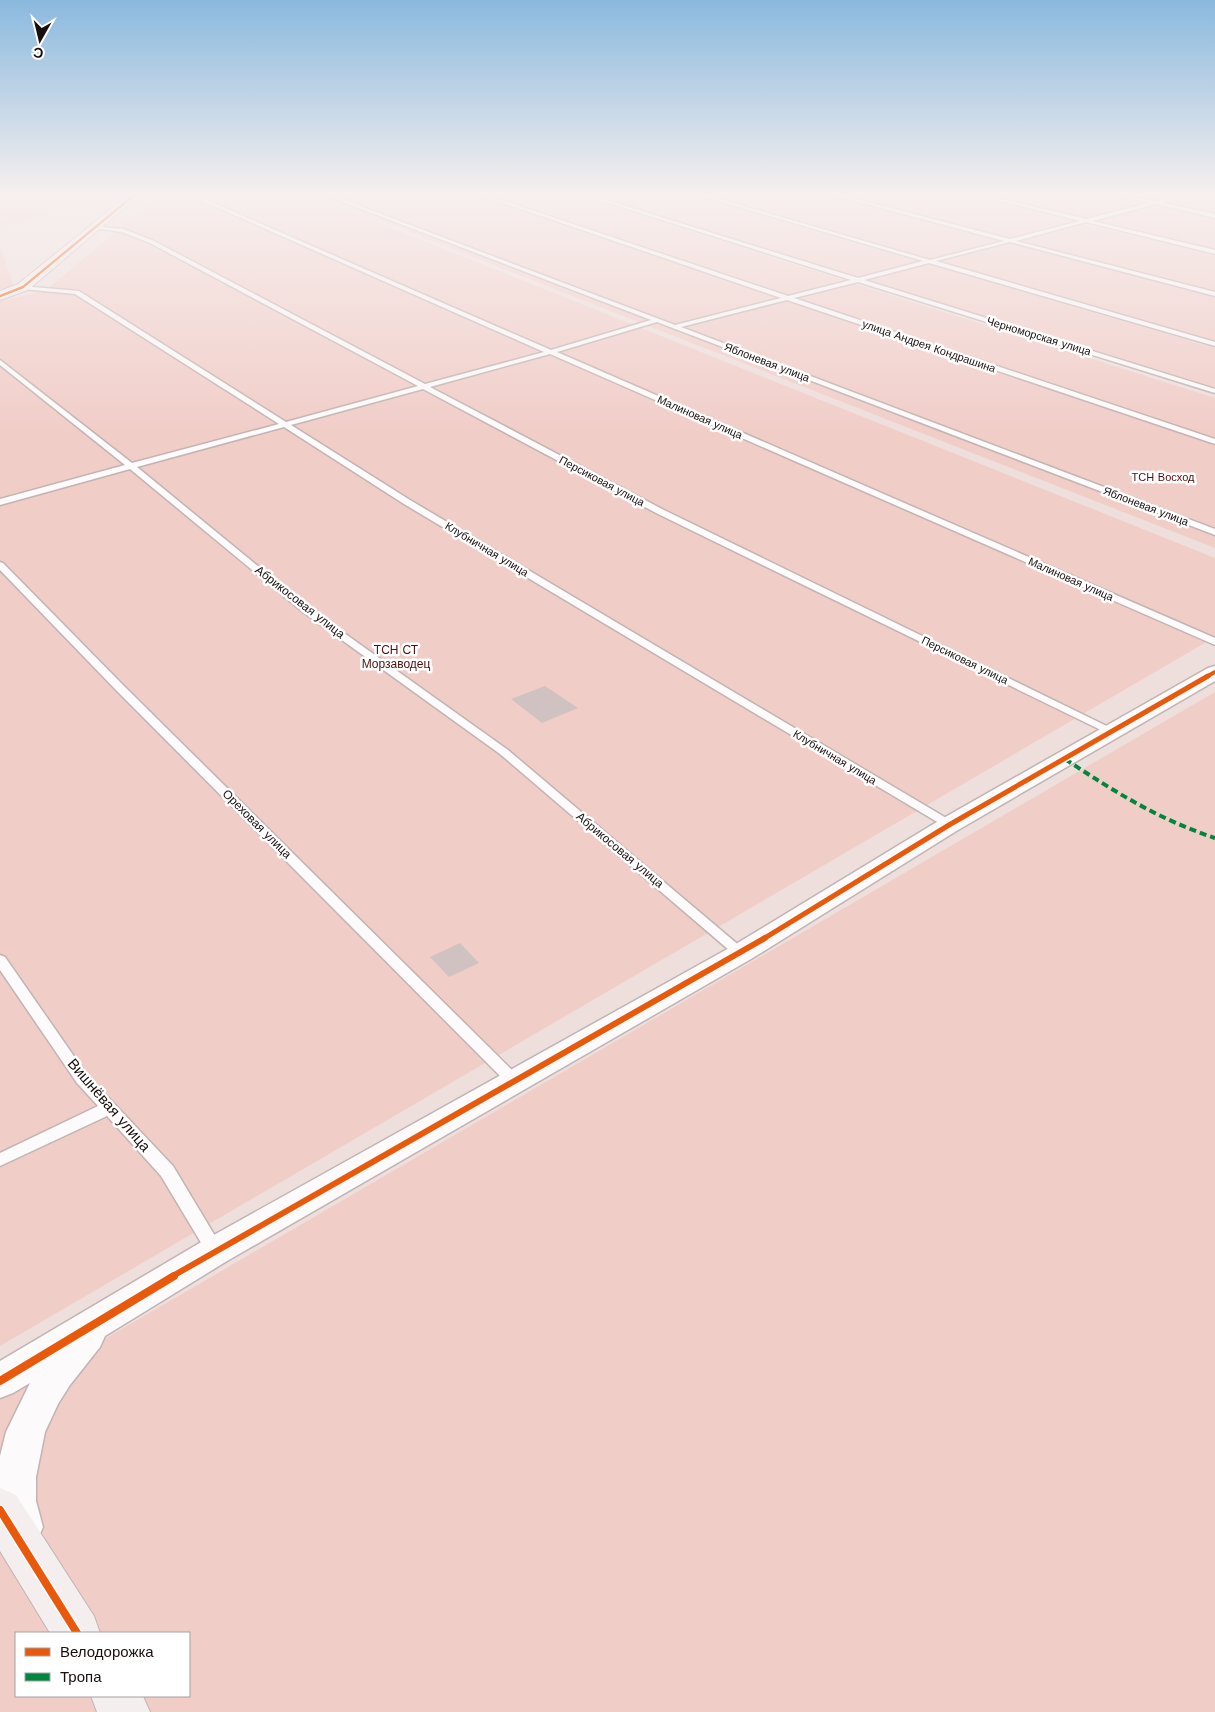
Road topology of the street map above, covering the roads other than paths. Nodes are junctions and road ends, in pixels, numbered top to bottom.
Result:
1 (42, 272) edge
2 (208, 272) edge
3 (367, 272) edge
4 (531, 272) edge
5 (710, 272) edge
6 (831, 272) edge
7 (886, 272) edge
8 (964, 272) edge
9 (1130, 272) edge
10 (857, 280) junction
11 (24, 287) junction
12 (1215, 294) edge
13 (0, 296) edge
14 (785, 297) junction
15 (658, 320) junction
16 (675, 327) junction
17 (1215, 344) edge
18 (550, 352) junction
19 (0, 362) edge
20 (422, 386) junction
21 (1215, 391) edge
22 (285, 424) junction
23 (1215, 442) edge
24 (132, 467) junction
25 (0, 502) edge
26 (1215, 532) edge
27 (0, 564) edge
28 (1215, 642) edge
29 (1215, 672) edge
30 (1113, 732) junction
31 (949, 825) junction
32 (741, 953) junction
33 (0, 960) edge
34 (515, 1082) junction
35 (109, 1108) junction
36 (0, 1160) edge
37 (215, 1251) junction
38 (103, 1319) junction
39 (0, 1381) edge
40 (0, 1510) edge
41 (34, 1563) junction
42 (76, 1632) edge
43 (117, 1697) edge
44 (126, 1712) edge

1 - 11 street
2 - 20 lane, Персиковая улица
3 - 18 lane, Малиновая улица
4 - 15 lane, Яблоневая улица
5 - 14 lane, улица Андрея Кондрашина
6 - 10 lane, Черноморская улица
7 - 10 lane
8 - 17 lane
9 - 12 lane
10 - 14 lane
10 - 21 lane, Черноморская улица
11 - 13 street
11 - 22 lane, Клубничная улица
14 - 16 lane
14 - 23 lane, улица Андрея Кондрашина
15 - 16 lane, Яблоневая улица
15 - 18 lane
16 - 26 lane, Яблоневая улица
18 - 20 lane
18 - 28 lane, Малиновая улица
19 - 24 lane, Абрикосовая улица
20 - 22 lane
20 - 30 lane, Персиковая улица
22 - 24 lane
22 - 31 lane, Клубничная улица
24 - 25 lane
24 - 32 lane, Абрикосовая улица
27 - 34 lane, Ореховая улица
29 - 30 street
30 - 31 street
31 - 32 street
32 - 34 street
33 - 35 lane, Вишнёвая улица
34 - 37 street
35 - 36 lane
35 - 37 lane, Вишнёвая улица
37 - 38 street
38 - 39 street
38 - 41 street
40 - 41 street
41 - 42 street
43 - 44 street

